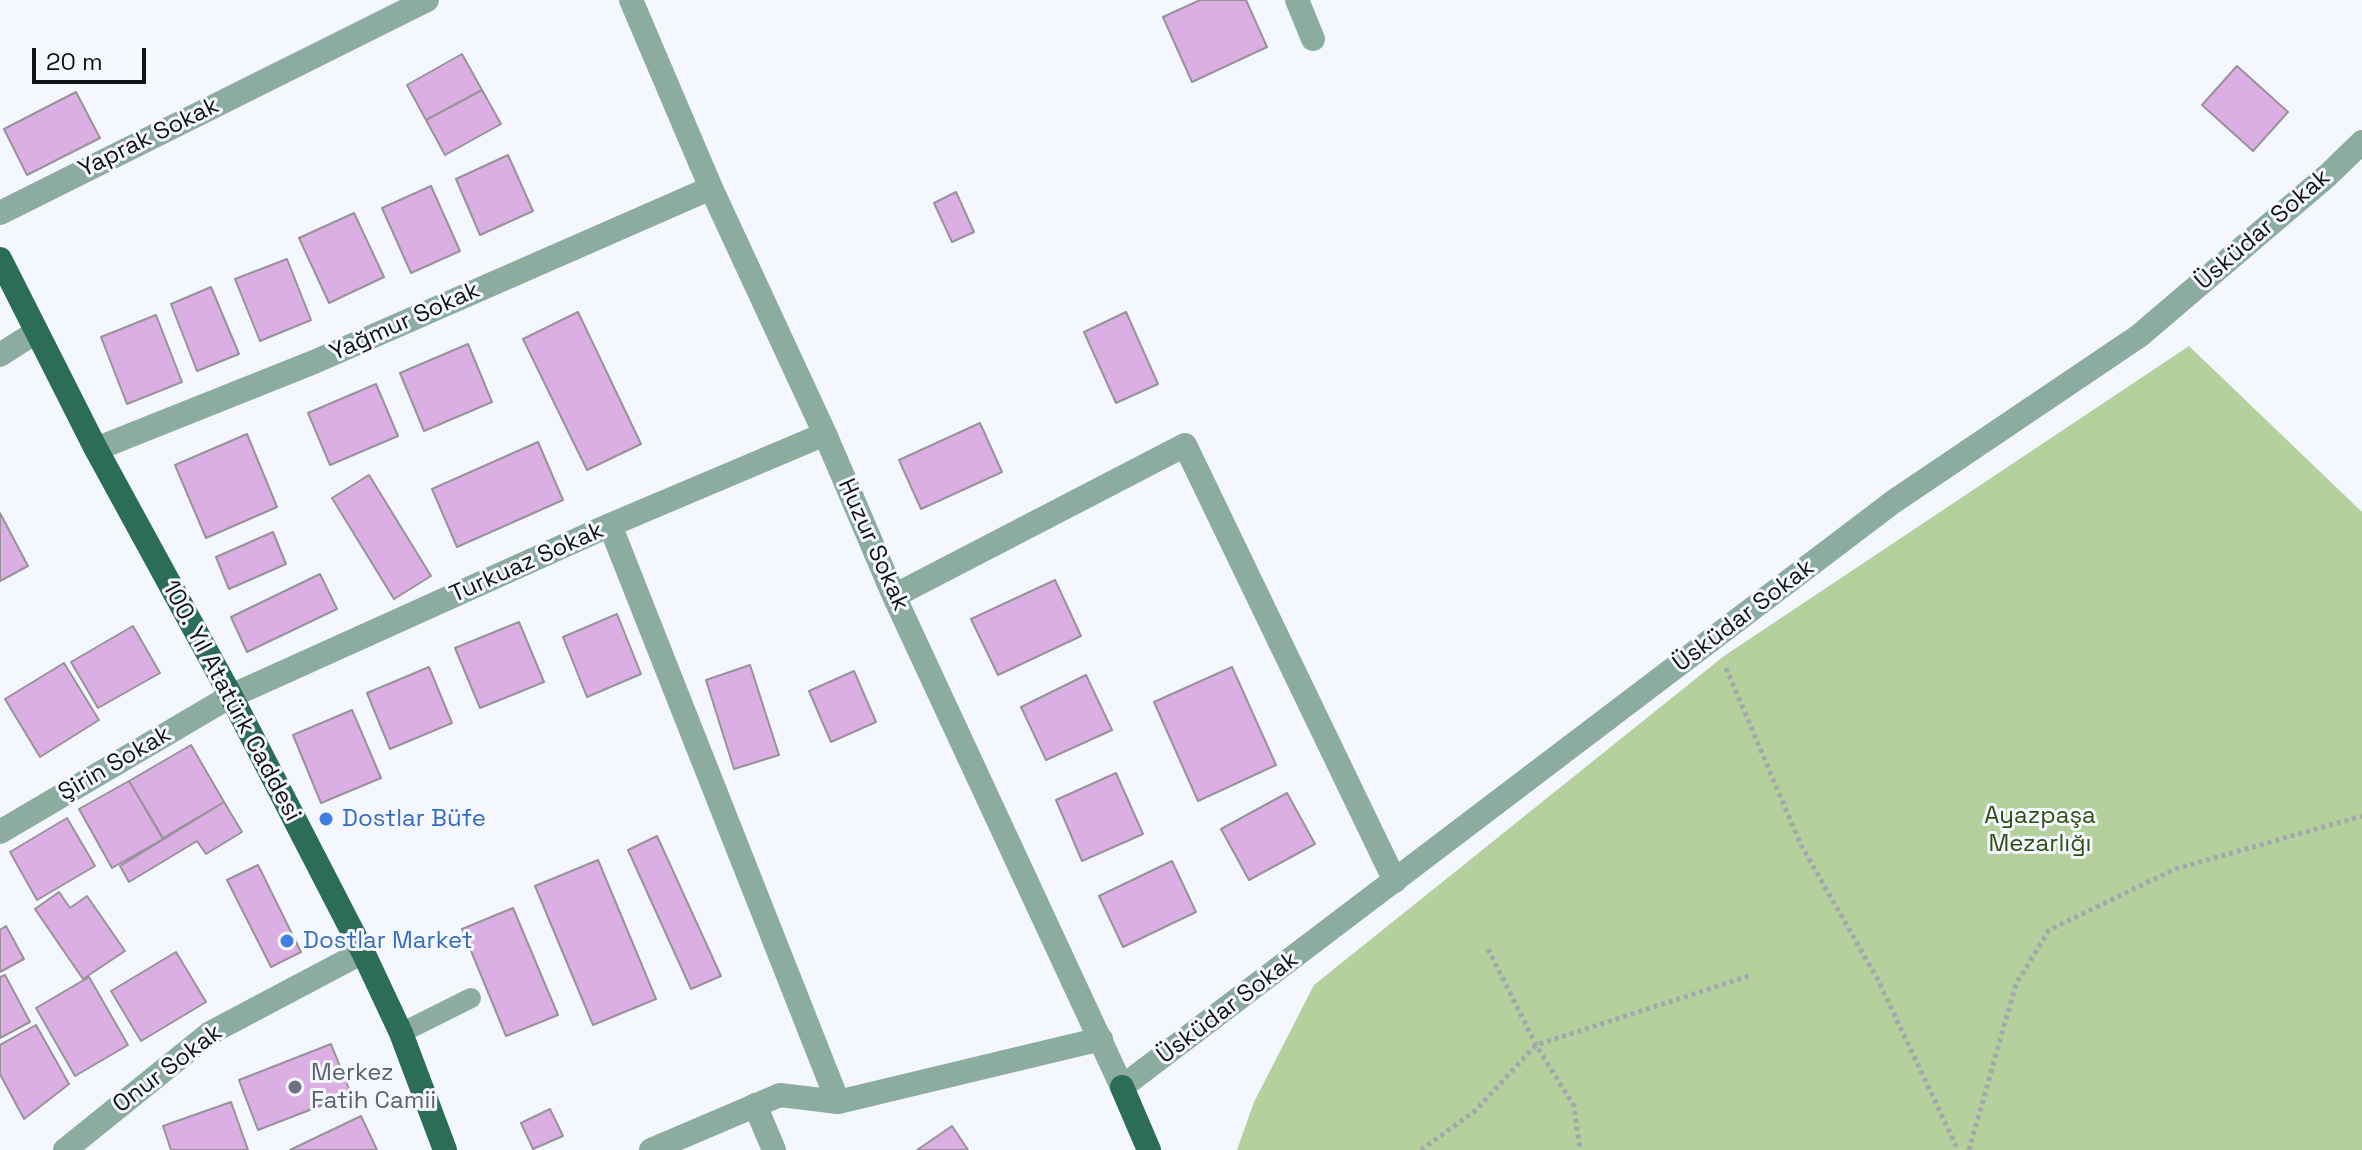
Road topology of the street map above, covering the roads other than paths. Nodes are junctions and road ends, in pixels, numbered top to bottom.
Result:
1 (427, 0) edge
2 (631, 0) edge
3 (1297, 0) edge
4 (1313, 39) dead end
5 (2362, 142) edge
6 (711, 188) junction
7 (0, 213) edge
8 (0, 259) edge
9 (36, 332) junction
10 (0, 355) edge
11 (825, 434) junction
12 (96, 449) junction
13 (610, 525) junction
14 (894, 596) junction
15 (231, 696) junction
16 (0, 832) edge
17 (1395, 881) junction
18 (363, 952) junction
19 (471, 998) dead end
20 (401, 1033) junction
21 (1101, 1039) junction
22 (1122, 1087) junction
23 (838, 1102) junction
24 (755, 1105) junction
25 (65, 1150) edge
26 (445, 1150) edge
27 (651, 1150) edge
28 (774, 1150) edge
29 (1149, 1150) edge

1 - 7 street, Yaprak Sokak
2 - 6 street, Huzur Sokak
3 - 4 street
5 - 17 street, Üsküdar Sokak
6 - 11 street, Huzur Sokak
6 - 12 street, Yağmur Sokak
8 - 9 main road, 100. Yıl Atatürk Caddesi
9 - 10 street
9 - 12 main road, 100. Yıl Atatürk Caddesi
11 - 13 street, Turkuaz Sokak
11 - 14 street, Huzur Sokak
12 - 15 main road, 100. Yıl Atatürk Caddesi
13 - 15 street, Turkuaz Sokak
13 - 23 street
14 - 17 street
14 - 21 street, Huzur Sokak
15 - 16 street, Şirin Sokak
15 - 18 main road, 100. Yıl Atatürk Caddesi
17 - 22 street, Üsküdar Sokak
18 - 20 main road, 100. Yıl Atatürk Caddesi
18 - 25 street, Onur Sokak
19 - 20 lane
20 - 26 main road, 100. Yıl Atatürk Caddesi
21 - 22 street, Huzur Sokak
21 - 23 street
22 - 29 main road
23 - 24 street
24 - 27 street
24 - 28 street

